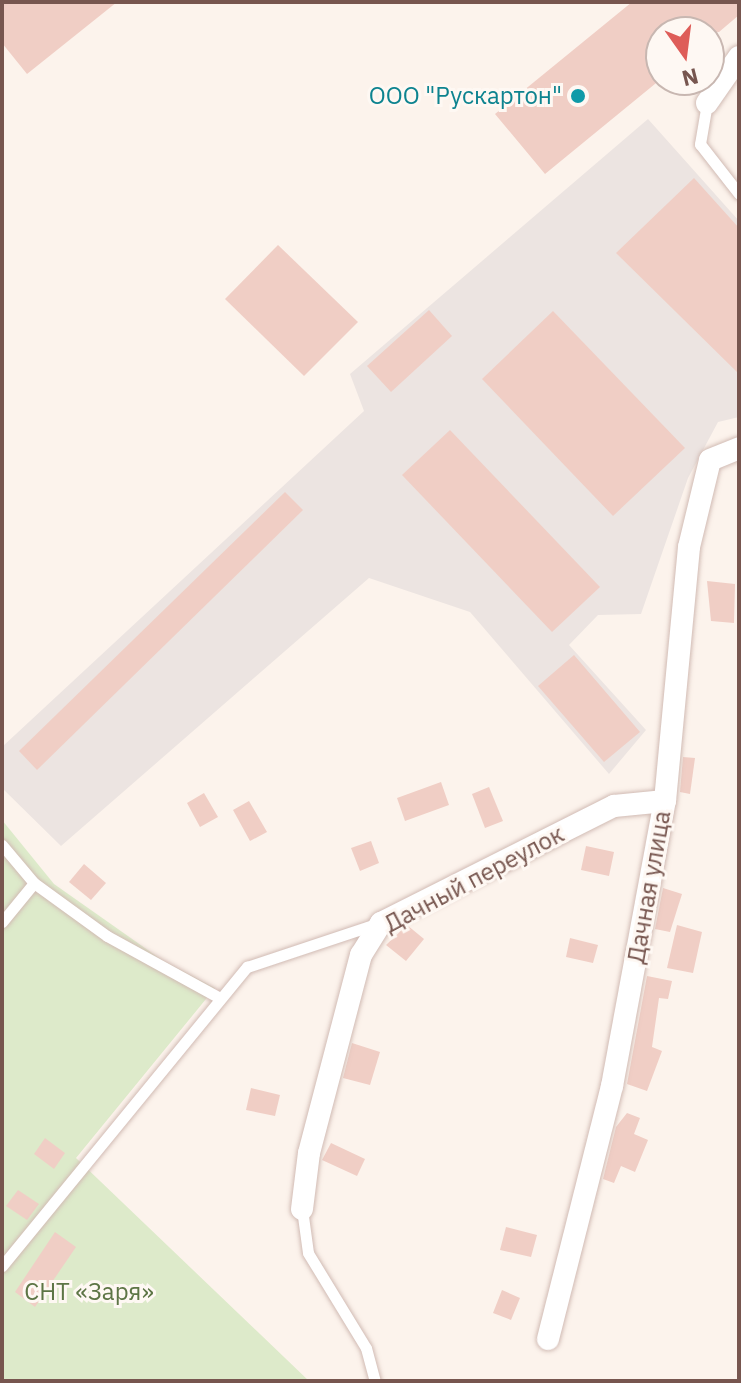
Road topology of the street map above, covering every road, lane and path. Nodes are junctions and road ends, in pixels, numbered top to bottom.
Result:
1 (739, 57) edge
2 (707, 103) joint
3 (739, 194) edge
4 (739, 448) edge
5 (665, 801) junction
6 (2, 845) edge
7 (34, 883) junction
8 (2, 922) edge
9 (381, 923) junction
10 (218, 997) junction
11 (302, 1209) joint
12 (2, 1266) edge
13 (548, 1339) dead end
14 (375, 1381) edge

1 - 2 street
2 - 3 lane
4 - 5 street, Дачная улица
5 - 9 street, Дачный переулок
5 - 13 street, Дачная улица
6 - 7 lane
7 - 8 lane
7 - 10 lane
9 - 10 lane
9 - 11 street, Дачный переулок
10 - 12 lane
11 - 14 lane

